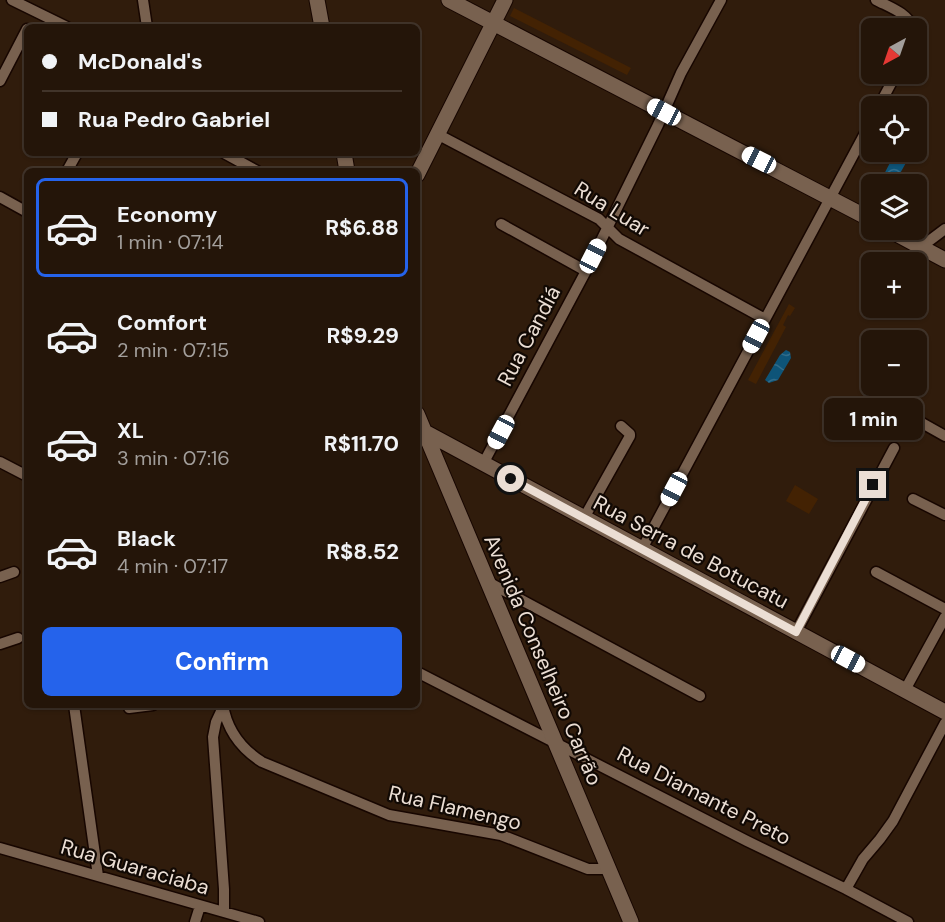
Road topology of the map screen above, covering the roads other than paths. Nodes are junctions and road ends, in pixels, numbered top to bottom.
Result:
1 (12, 0) edge
2 (143, 0) edge
3 (317, 0) edge
4 (449, 0) edge
5 (505, 0) edge
6 (721, 0) edge
7 (876, 0) edge
8 (36, 12) junction
9 (906, 18) edge
10 (494, 23) junction
11 (30, 24) edge
12 (61, 24) edge
13 (147, 24) edge
14 (321, 24) edge
15 (24, 36) edge
16 (0, 81) edge
17 (664, 112) junction
18 (437, 134) junction
19 (861, 140) edge
20 (230, 156) edge
21 (252, 168) edge
22 (420, 169) edge
23 (0, 197) edge
24 (830, 198) junction
25 (24, 210) edge
26 (861, 214) edge
27 (501, 224) dead end
28 (608, 228) junction
29 (945, 229) edge
30 (908, 240) edge
31 (921, 247) junction
32 (945, 260) edge
33 (586, 271) junction
34 (765, 319) junction
35 (890, 405) dead end
36 (621, 426) dead end
37 (421, 430) edge
38 (945, 436) edge
39 (894, 448) dead end
40 (0, 462) edge
41 (483, 464) junction
42 (24, 474) edge
43 (913, 499) dead end
44 (945, 515) edge
45 (584, 518) junction
46 (642, 549) junction
47 (14, 572) dead end
48 (876, 572) dead end
49 (0, 577) edge
50 (488, 582) junction
51 (945, 609) edge
52 (945, 617) edge
53 (796, 632) junction
54 (18, 638) dead end
55 (0, 644) edge
56 (420, 674) edge
57 (905, 690) junction
58 (700, 696) dead end
59 (75, 708) edge
60 (222, 708) edge
61 (224, 708) edge
62 (945, 712) edge
63 (945, 723) edge
64 (555, 741) junction
65 (0, 848) edge
66 (608, 869) junction
67 (98, 876) junction
68 (846, 889) junction
69 (200, 906) junction
70 (224, 912) junction
71 (195, 922) edge
72 (259, 922) edge
73 (631, 922) edge
74 (908, 922) edge

1 - 8 street
2 - 13 street
3 - 14 street
4 - 10 street
5 - 10 street
6 - 17 street, Rua Candiá
7 - 9 street
8 - 11 street
8 - 12 street
10 - 17 street
10 - 18 street
15 - 16 street
17 - 24 street
17 - 28 street, Rua Candiá
18 - 22 street
18 - 28 street, Rua Luar
19 - 24 street
20 - 21 street
23 - 25 street
24 - 26 street
24 - 34 street
27 - 33 street
28 - 33 street, Rua Candiá
28 - 34 street, Rua Luar
29 - 31 street
30 - 31 street
31 - 32 street
33 - 41 street, Rua Candiá
34 - 46 street
35 - 38 street
36 - 45 street
37 - 41 street, Rua Serra de Botucatu
37 - 50 street, Avenida Conselheiro Carrão
39 - 53 street
40 - 42 street
41 - 45 street, Rua Serra de Botucatu
43 - 44 street
45 - 46 street, Rua Serra de Botucatu
46 - 53 street, Rua Serra de Botucatu
47 - 49 street
48 - 51 street
50 - 58 street
50 - 64 street, Avenida Conselheiro Carrão
52 - 57 street
53 - 57 street, Rua Serra de Botucatu
54 - 55 street
56 - 64 street, Rua Diamante Preto
57 - 62 street, Rua Serra de Botucatu
59 - 67 street
60 - 70 street
61 - 66 street, Rua Flamengo
63 - 68 street
64 - 66 street, Avenida Conselheiro Carrão
64 - 68 street, Rua Diamante Preto
65 - 67 street, Rua Guaraciaba
66 - 73 street, Avenida Conselheiro Carrão
67 - 69 street, Rua Guaraciaba
68 - 74 street, Rua Diamante Preto
69 - 70 street, Rua Guaraciaba
69 - 71 street
70 - 72 street, Rua Guaraciaba

